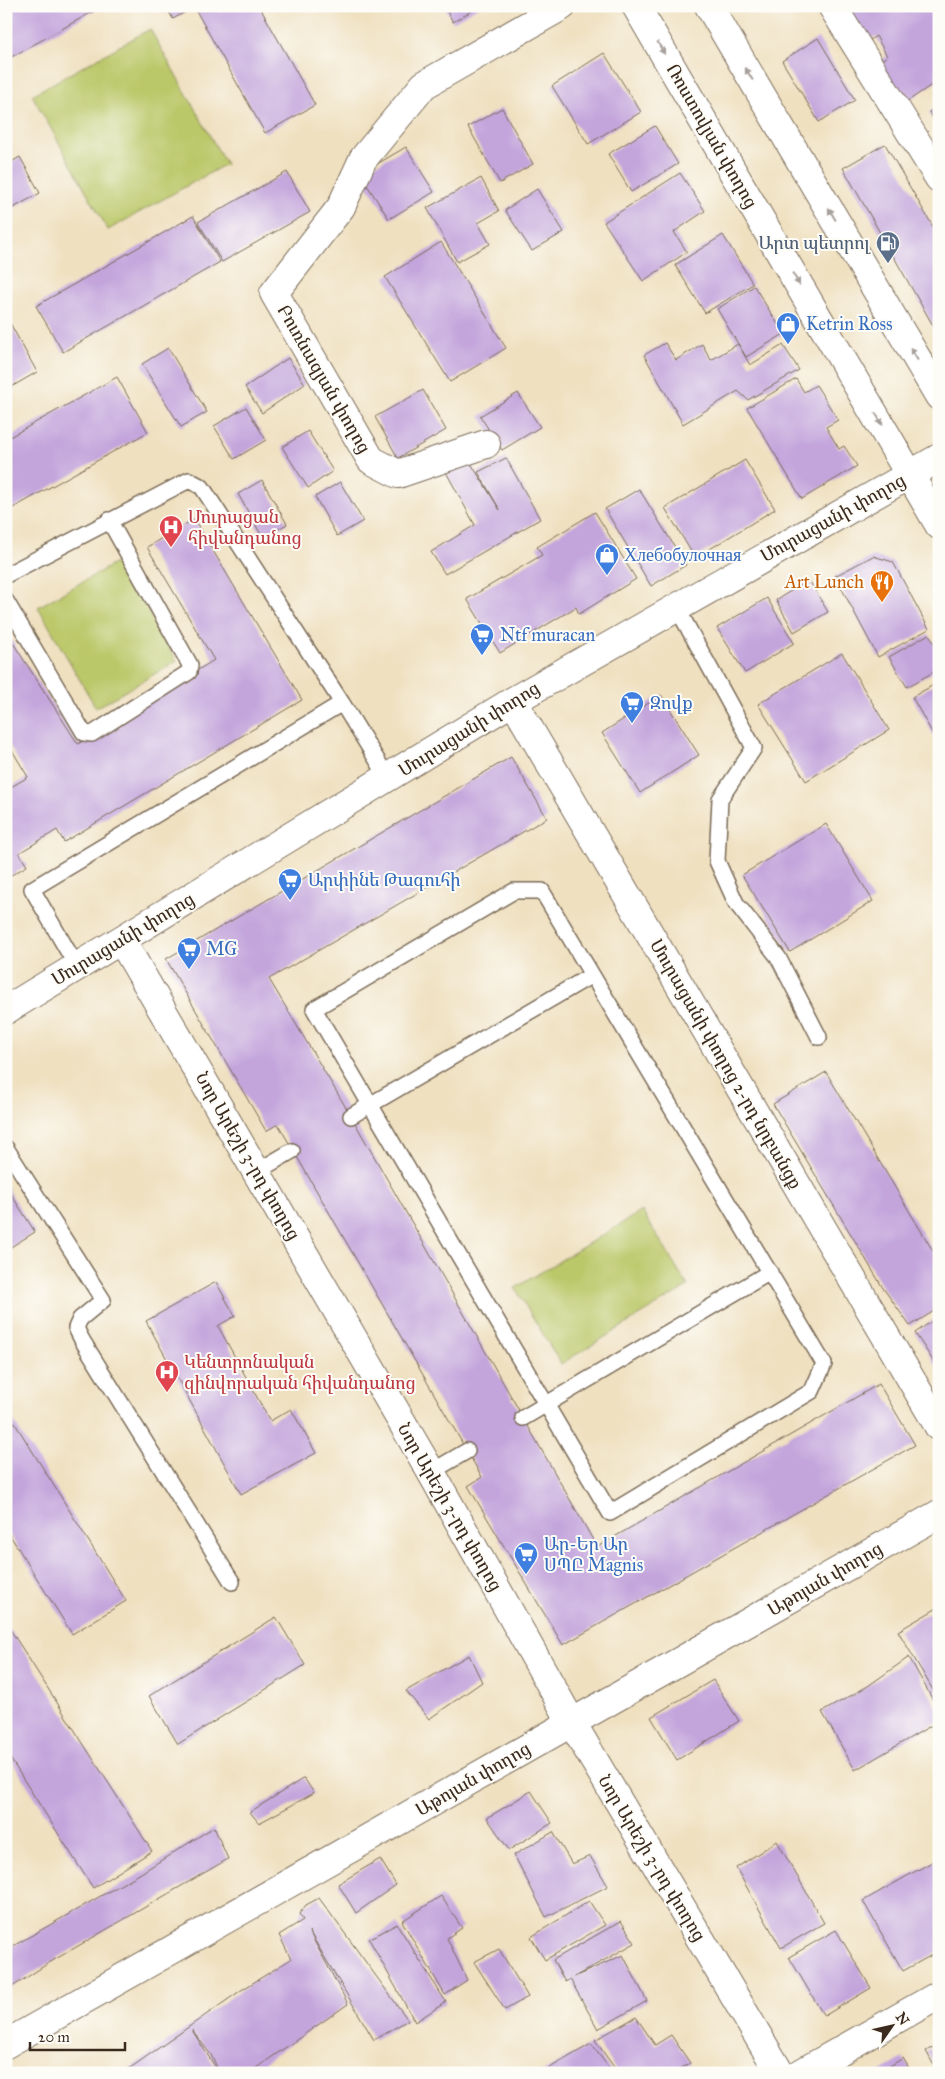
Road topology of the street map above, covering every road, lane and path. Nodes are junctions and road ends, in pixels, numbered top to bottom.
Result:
1 (562, 6) edge
2 (636, 6) edge
3 (709, 6) edge
4 (832, 6) edge
5 (939, 178) edge
6 (939, 396) edge
7 (486, 444) dead end
8 (939, 458) edge
9 (910, 474) junction
10 (110, 520) junction
11 (939, 525) edge
12 (6, 575) edge
13 (6, 601) edge
14 (676, 606) junction
15 (513, 701) junction
16 (342, 703) junction
17 (388, 778) junction
18 (122, 941) junction
19 (78, 967) junction
20 (592, 975) junction
21 (6, 1010) edge
22 (819, 1037) dead end
23 (370, 1105) junction
24 (351, 1116) dead end
25 (6, 1148) edge
26 (292, 1151) dead end
27 (256, 1172) junction
28 (770, 1272) junction
29 (546, 1404) junction
30 (523, 1418) dead end
31 (939, 1427) edge
32 (467, 1451) dead end
33 (431, 1472) junction
34 (939, 1514) edge
35 (232, 1582) dead end
36 (572, 1723) junction
37 (939, 1995) edge
38 (6, 2044) edge
39 (780, 2073) edge
40 (801, 2073) edge

1 - 7 street, Բուռնազյան փողոց
2 -> 9 street, Ռոստովյան փողոց
6 -> 3 street
4 - 5 street
8 - 9 street, Մուրացանի փողոց
9 - 11 street, Ռոստովյան փողոց
9 - 14 street, Մուրացանի փողոց
10 - 12 lane
10 - 13 lane
10 - 16 lane
14 - 15 street, Մուրացանի փողոց
14 - 22 lane
15 - 17 street, Մուրացանի փողոց
15 - 31 street, Մուրացանի փողոց 2-րդ նրբանցք
16 - 17 lane
16 - 19 lane
17 - 18 street, Մուրացանի փողոց
18 - 19 street, Մուրացանի փողոց
18 - 27 street, Նոր Արեշի 3-րդ փողոց
19 - 21 street, Մուրացանի փողոց
20 - 23 lane
20 - 23 lane
20 - 28 lane
23 - 24 lane
23 - 29 lane
25 - 35 lane
26 - 27 lane
27 - 33 street, Նոր Արեշի 3-րդ փողոց
28 - 29 lane
28 - 29 lane
29 - 30 lane
32 - 33 lane
33 - 36 street, Նոր Արեշի 3-րդ փողոց
34 - 36 street, Աթոյան փողոց
36 - 38 street, Աթոյան փողոց
36 - 39 street, Նոր Արեշի 3-րդ փողոց
37 - 40 street

